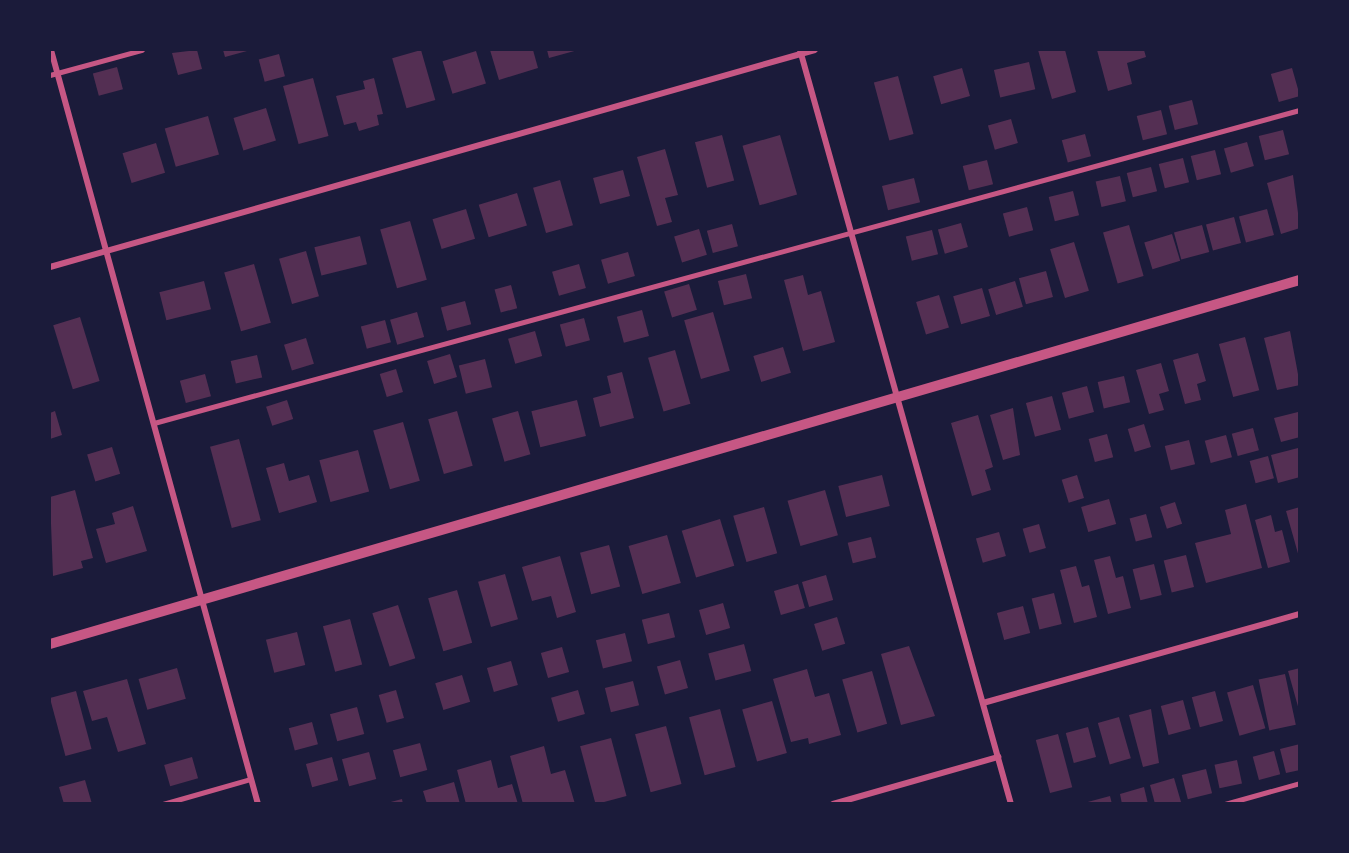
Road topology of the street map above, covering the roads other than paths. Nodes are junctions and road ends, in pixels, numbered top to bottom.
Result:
1 (51, 50) edge
2 (142, 50) edge
3 (815, 50) edge
4 (801, 51) edge
5 (57, 73) junction
6 (50, 75) edge
7 (1299, 110) edge
8 (850, 234) junction
9 (107, 251) junction
10 (50, 267) edge
11 (1299, 280) edge
12 (897, 396) junction
13 (154, 423) junction
14 (203, 601) junction
15 (1299, 614) edge
16 (50, 644) edge
17 (983, 703) junction
18 (998, 757) junction
19 (251, 779) junction
20 (1299, 783) edge
21 (163, 804) edge
22 (258, 804) edge
23 (833, 804) edge
24 (1011, 804) edge
25 (1225, 804) edge

1 - 5 street
2 - 5 lane
3 - 4 street
4 - 8 street
4 - 9 street
5 - 6 lane
5 - 9 street
7 - 8 lane
8 - 12 street
8 - 13 lane
9 - 10 street
9 - 13 street
11 - 12 street
12 - 14 street
12 - 17 street
13 - 14 street
14 - 16 street
14 - 19 street
15 - 17 street
17 - 18 street
18 - 23 street
18 - 24 street
19 - 21 lane
19 - 22 street
20 - 25 lane

